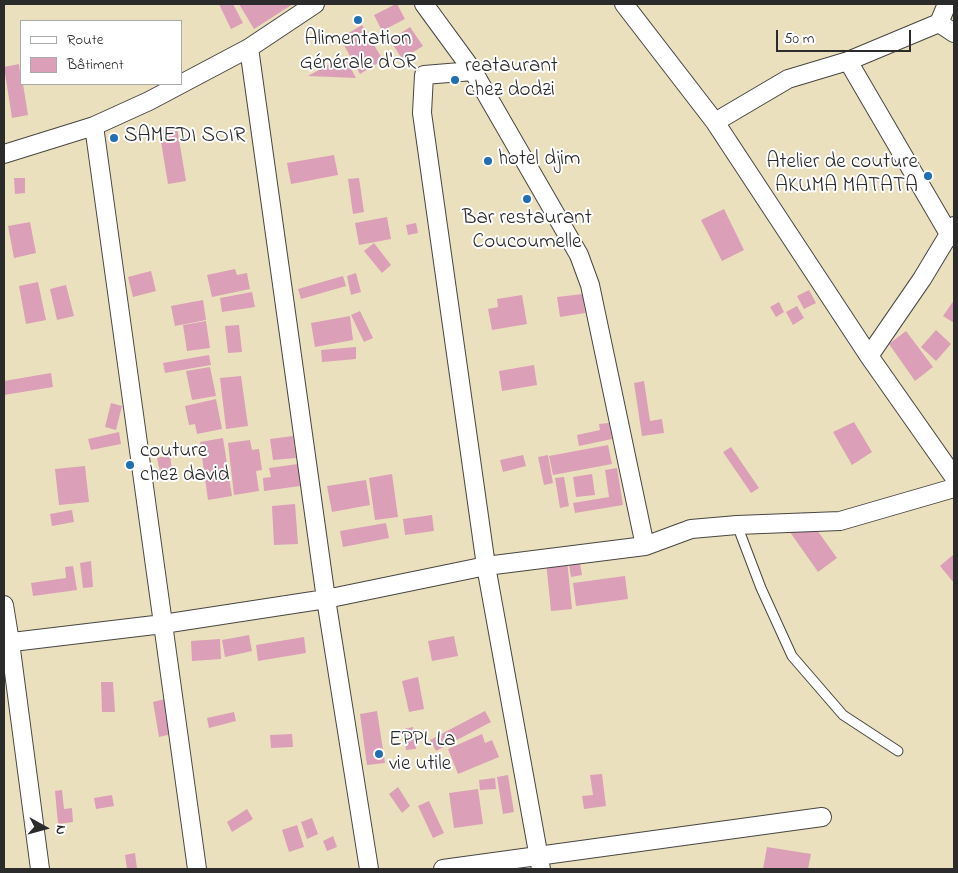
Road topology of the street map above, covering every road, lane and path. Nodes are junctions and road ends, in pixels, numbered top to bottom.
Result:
1 (315, 4) edge
2 (424, 4) edge
3 (624, 4) edge
4 (947, 4) edge
5 (939, 22) junction
6 (954, 32) edge
7 (248, 48) junction
8 (848, 61) junction
9 (473, 71) junction
10 (182, 83) edge
11 (179, 85) edge
12 (715, 122) junction
13 (94, 126) junction
14 (4, 154) edge
15 (953, 233) edge
16 (868, 356) junction
17 (954, 477) edge
18 (954, 488) edge
19 (737, 525) junction
20 (645, 546) junction
21 (486, 566) junction
22 (326, 599) junction
23 (4, 606) edge
24 (163, 624) junction
25 (7, 643) edge
26 (898, 751) dead end
27 (822, 817) dead end
28 (540, 863) edge
29 (40, 869) edge
30 (197, 869) edge
31 (369, 869) edge
32 (443, 869) edge

1 - 7 street
2 - 9 street
3 - 12 street
4 - 5 street
5 - 6 street
5 - 8 street
7 - 10 street
7 - 22 street
8 - 12 street
8 - 15 street
9 - 20 street
9 - 21 street
11 - 13 street
12 - 16 street
13 - 14 street
13 - 24 street
15 - 16 street
16 - 17 street
18 - 19 street
19 - 20 street
19 - 26 lane
20 - 21 street
21 - 22 street
21 - 28 street
22 - 24 street
22 - 31 street
23 - 25 street
24 - 25 street
24 - 30 street
25 - 29 street
27 - 28 street
28 - 32 street

